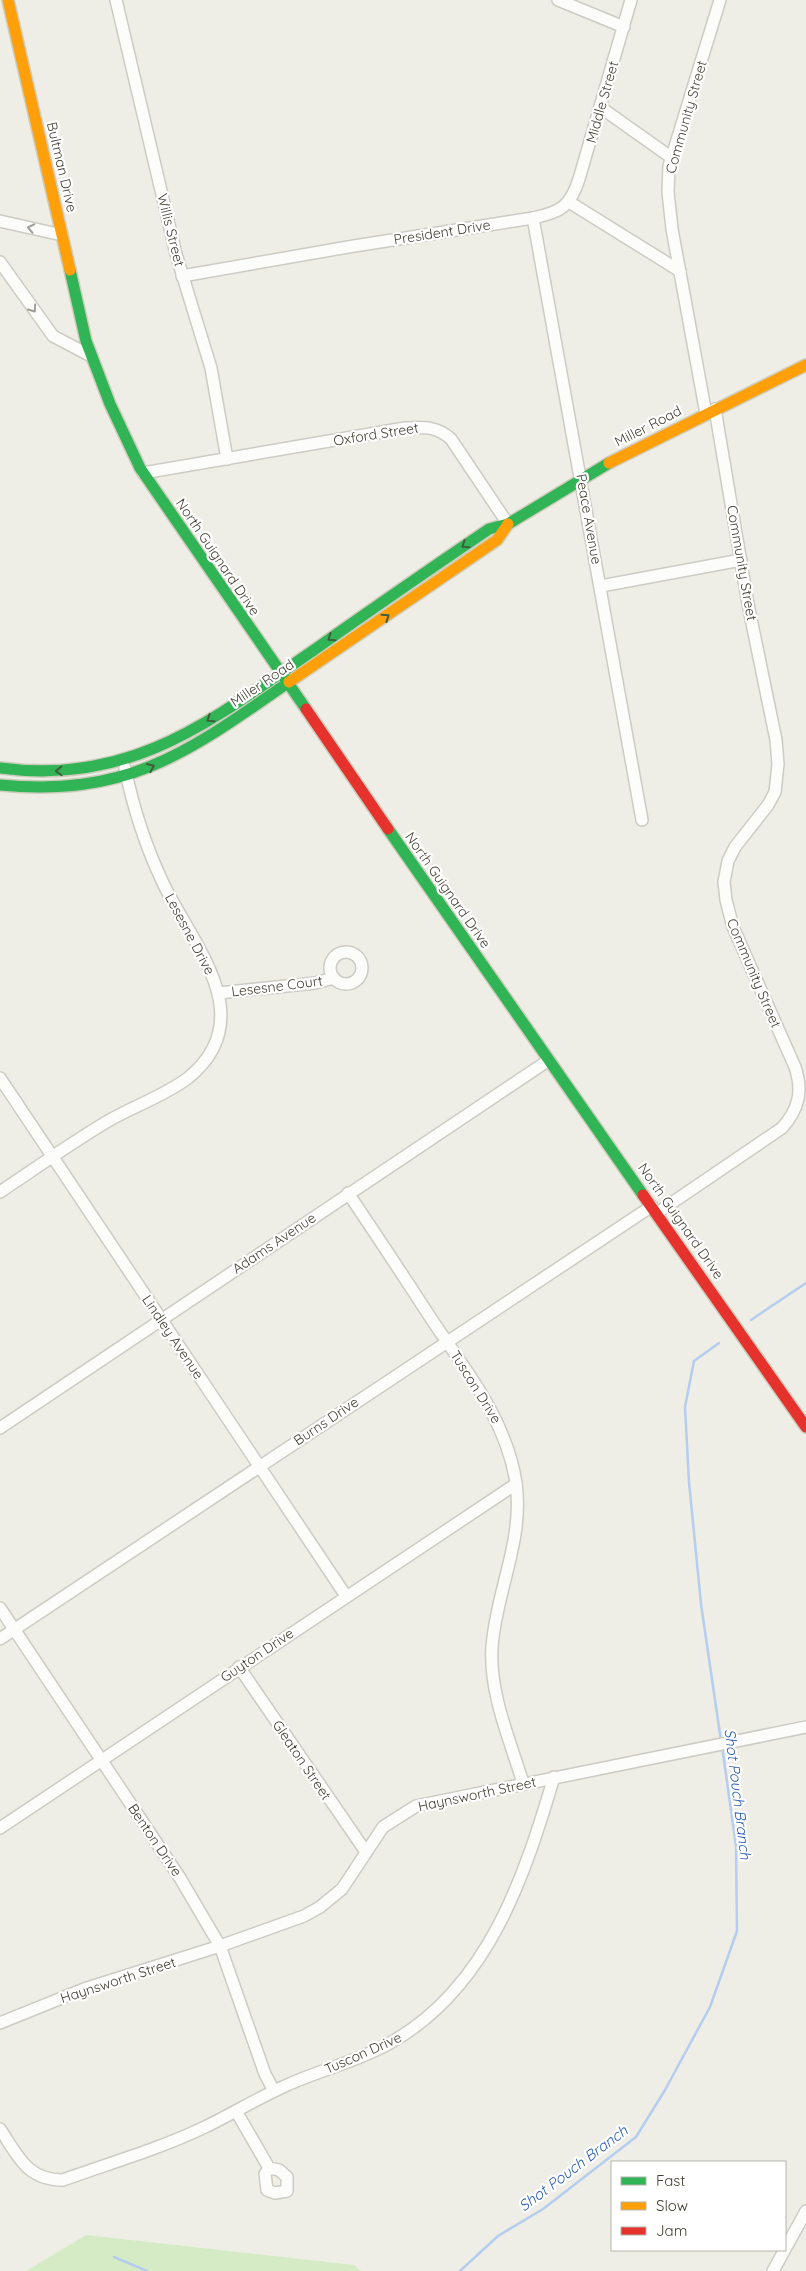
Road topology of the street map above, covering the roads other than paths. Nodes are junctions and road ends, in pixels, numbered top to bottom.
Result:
1 (8, 0) edge
2 (116, 0) edge
3 (558, 0) edge
4 (631, 0) edge
5 (720, 0) edge
6 (624, 27) junction
7 (600, 108) junction
8 (672, 158) junction
9 (569, 202) junction
10 (533, 218) junction
11 (0, 221) edge
12 (62, 235) junction
13 (2, 268) edge
14 (680, 271) junction
15 (182, 276) junction
16 (86, 341) joint
17 (91, 356) junction
18 (806, 365) edge
19 (711, 412) junction
20 (227, 459) junction
21 (143, 473) junction
22 (582, 479) junction
23 (508, 524) junction
24 (741, 560) junction
25 (601, 586) junction
26 (280, 672) junction
27 (288, 684) junction
28 (123, 760) junction
29 (0, 768) edge
30 (126, 777) junction
31 (0, 785) edge
32 (642, 820) dead end
33 (334, 978) dead end
34 (219, 993) junction
35 (549, 1060) junction
36 (0, 1078) edge
37 (53, 1157) junction
38 (0, 1192) edge
39 (348, 1193) junction
40 (655, 1209) junction
41 (161, 1319) junction
42 (447, 1341) junction
43 (806, 1426) edge
44 (0, 1428) edge
45 (259, 1466) junction
46 (516, 1484) junction
47 (346, 1596) junction
48 (0, 1608) edge
49 (14, 1629) junction
50 (0, 1639) edge
51 (239, 1667) junction
52 (806, 1727) edge
53 (101, 1760) junction
54 (554, 1777) junction
55 (523, 1783) junction
56 (0, 1828) edge
57 (366, 1852) junction
58 (220, 1946) junction
59 (0, 2023) edge
60 (274, 2091) junction
61 (236, 2111) junction
62 (0, 2129) edge
63 (268, 2168) dead end
64 (806, 2211) edge
65 (786, 2247) edge
66 (784, 2251) edge
67 (773, 2271) edge

1 - 12 main road, Bultman Drive
2 - 15 street, Willis Street
3 - 6 street
4 - 6 street, Middle Street
5 - 8 street, Community Street
6 - 7 street, Middle Street
7 - 8 street
7 - 9 street, Middle Street
8 - 14 street, Community Street
9 - 10 street, President Drive
9 - 14 street
10 - 15 street, President Drive
10 - 22 street, Peace Avenue
12 -> 11 street
12 - 16 main road, Bultman Drive
13 -> 17 street
14 - 19 street, Community Street
15 - 20 street, Willis Street
16 - 17 main road, North Guignard Drive
17 - 21 main road, North Guignard Drive
18 - 19 main road, Miller Road
19 - 22 main road, Miller Road
19 - 24 street, Community Street
20 - 21 street, Oxford Street
20 - 23 street, Oxford Street
21 - 26 main road, North Guignard Drive
22 - 23 main road, Miller Road
22 - 25 street, Peace Avenue
23 -> 26 main road, Miller Road
27 -> 23 main road, Miller Road
24 - 25 street
24 - 40 street, Community Street
25 - 32 street, Peace Avenue
26 - 27 main road, North Guignard Drive
26 -> 28 main road, Miller Road
30 -> 27 main road, Miller Road
27 - 35 main road, North Guignard Drive
28 -> 29 main road, Miller Road
28 - 30 street, Lesesne Drive
30 - 31 main road, Miller Road
30 - 34 street, Lesesne Drive
33 - 34 street, Lesesne Court
34 - 37 street, Lesesne Drive
35 - 39 street, Adams Avenue
35 - 40 main road, North Guignard Drive
36 - 37 street, Lindley Avenue
37 - 38 street, Lesesne Drive
37 - 41 street, Lindley Avenue
39 - 41 street, Adams Avenue
39 - 42 street, Tuscon Drive
40 - 42 street, Burns Drive
40 - 43 main road, North Guignard Drive
41 - 44 street, Adams Avenue
41 - 45 street, Lindley Avenue
42 - 45 street, Burns Drive
42 - 46 street, Tuscon Drive
45 - 47 street, Lindley Avenue
45 - 49 street, Burns Drive
46 - 47 street, Guyton Drive
46 - 55 street, Tuscon Drive
47 - 51 street, Guyton Drive
48 - 49 street, Benton Drive
49 - 50 street, Burns Drive
49 - 53 street, Benton Drive
51 - 53 street, Guyton Drive
51 - 57 street, Gleaton Street
52 - 54 street, Haynsworth Street
53 - 56 street, Guyton Drive
53 - 58 street, Benton Drive
54 - 55 street, Haynsworth Street
54 - 60 street, Tuscon Drive
55 - 57 street, Haynsworth Street
57 - 58 street, Haynsworth Street
58 - 59 street, Haynsworth Street
58 - 60 street, Benton Drive
60 - 61 street, Tuscon Drive
61 - 62 street, Tuscon Drive
61 - 63 street
64 - 65 street
66 - 67 street

